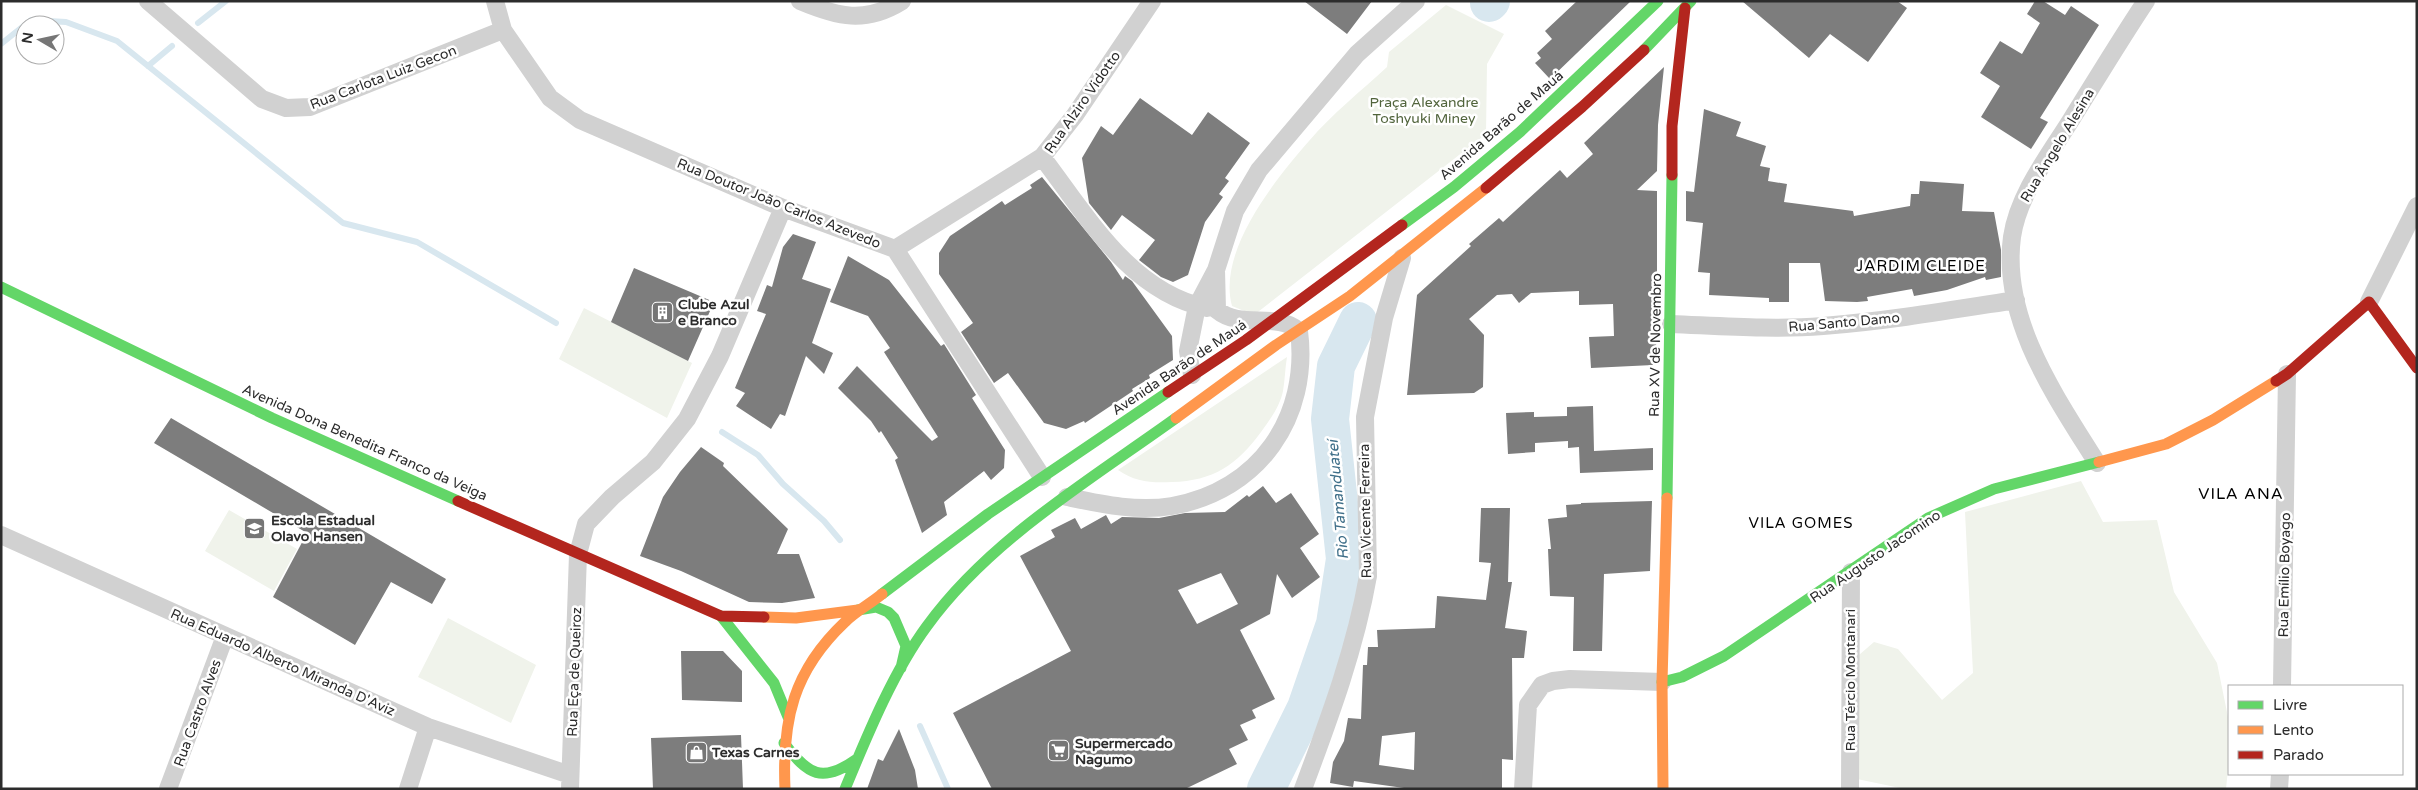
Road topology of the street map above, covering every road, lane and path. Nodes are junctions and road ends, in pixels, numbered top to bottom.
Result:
1 (148, 1) edge
2 (495, 1) edge
3 (800, 1) edge
4 (902, 1) edge
5 (1152, 1) edge
6 (1416, 1) edge
7 (1658, 1) edge
8 (2146, 1) edge
9 (1688, 5) edge
10 (503, 30) junction
11 (1042, 158) junction
12 (2417, 206) edge
13 (783, 208) junction
14 (895, 249) junction
15 (1402, 258) junction
16 (1216, 270) junction
17 (1, 286) edge
18 (2016, 300) junction
19 (2369, 302) junction
20 (1197, 306) junction
21 (1218, 310) junction
22 (1271, 321) junction
23 (1671, 324) junction
24 (1299, 331) junction
25 (2417, 368) edge
26 (2287, 374) junction
27 (1192, 375) junction
28 (2097, 464) junction
29 (1042, 477) junction
30 (1067, 497) junction
31 (1, 535) edge
32 (578, 554) junction
33 (1851, 572) junction
34 (858, 610) junction
35 (722, 616) junction
36 (225, 636) junction
37 (901, 670) junction
38 (1662, 682) junction
39 (2282, 685) edge
40 (788, 717) junction
41 (428, 727) junction
42 (784, 743) junction
43 (857, 759) junction
44 (2280, 775) edge
45 (570, 782) edge
46 (168, 789) edge
47 (408, 789) edge
48 (785, 789) edge
49 (845, 789) edge
50 (1303, 789) edge
51 (1523, 789) edge
52 (1663, 789) edge
53 (1850, 789) edge
54 (2279, 789) edge

1 - 10 street, Rua Carlota Luiz Gecon
2 - 10 street, Rua Doutor João Carlos Azevedo
3 - 4 street
5 - 11 street, Rua Alziro Vidotto
6 - 16 street
7 - 22 main road, Avenida Barão de Mauá
8 - 18 street, Rua Ângelo Alesina
9 - 15 main road
9 - 23 main road, Rua XV de Novembro
10 - 13 street, Rua Doutor João Carlos Azevedo
11 - 14 street, Rua Alziro Vidotto
11 - 20 street
12 - 19 street
13 - 14 street, Rua Doutor João Carlos Azevedo
13 - 32 street, Rua Eça de Queiroz
14 - 29 street, Rua Doutor João Carlos Azevedo
15 - 24 main road
15 - 50 street, Rua Vicente Ferreira
16 - 20 street
16 - 21 street
17 - 32 main road, Avenida Dona Benedita Franco da Veiga
18 - 23 street, Rua Santo Damo
18 - 28 street, Rua Ângelo Alesina
19 - 25 main road
19 - 26 main road, Rua Augusto Jacomino
20 - 21 street
20 - 27 street
21 - 22 street
22 - 24 street
22 - 27 main road, Avenida Barão de Mauá
23 - 38 main road, Rua XV de Novembro
24 - 30 main road
24 - 30 street
26 - 28 main road, Rua Augusto Jacomino
26 - 39 street, Rua Emílio Boyago
27 - 29 main road, Avenida Barão de Mauá
28 - 33 main road, Rua Augusto Jacomino
29 - 34 main road, Avenida Barão de Mauá
30 - 37 main road
31 - 36 street, Rua Eduardo Alberto Miranda D'Aviz
32 - 35 main road, Avenida Dona Benedita Franco da Veiga
32 - 45 street, Rua Eça de Queiroz
33 - 38 main road, Rua Augusto Jacomino
33 - 53 street, Rua Tércio Montanari
34 - 35 main road
34 - 37 main road
34 - 40 main road, Avenida Barão de Mauá
35 - 40 main road
36 - 41 street, Rua Eduardo Alberto Miranda D'Aviz
36 - 46 street, Rua Castro Alves
37 - 43 main road
38 - 51 street, Rua Augusto Jacomino
38 - 52 main road, Rua XV de Novembro
40 - 42 main road, Avenida Barão de Mauá
41 - 45 street, Rua Eduardo Alberto Miranda D'Aviz
41 - 47 street
42 - 43 main road
42 - 48 main road, Avenida Barão de Mauá
43 - 49 main road
44 - 54 street

